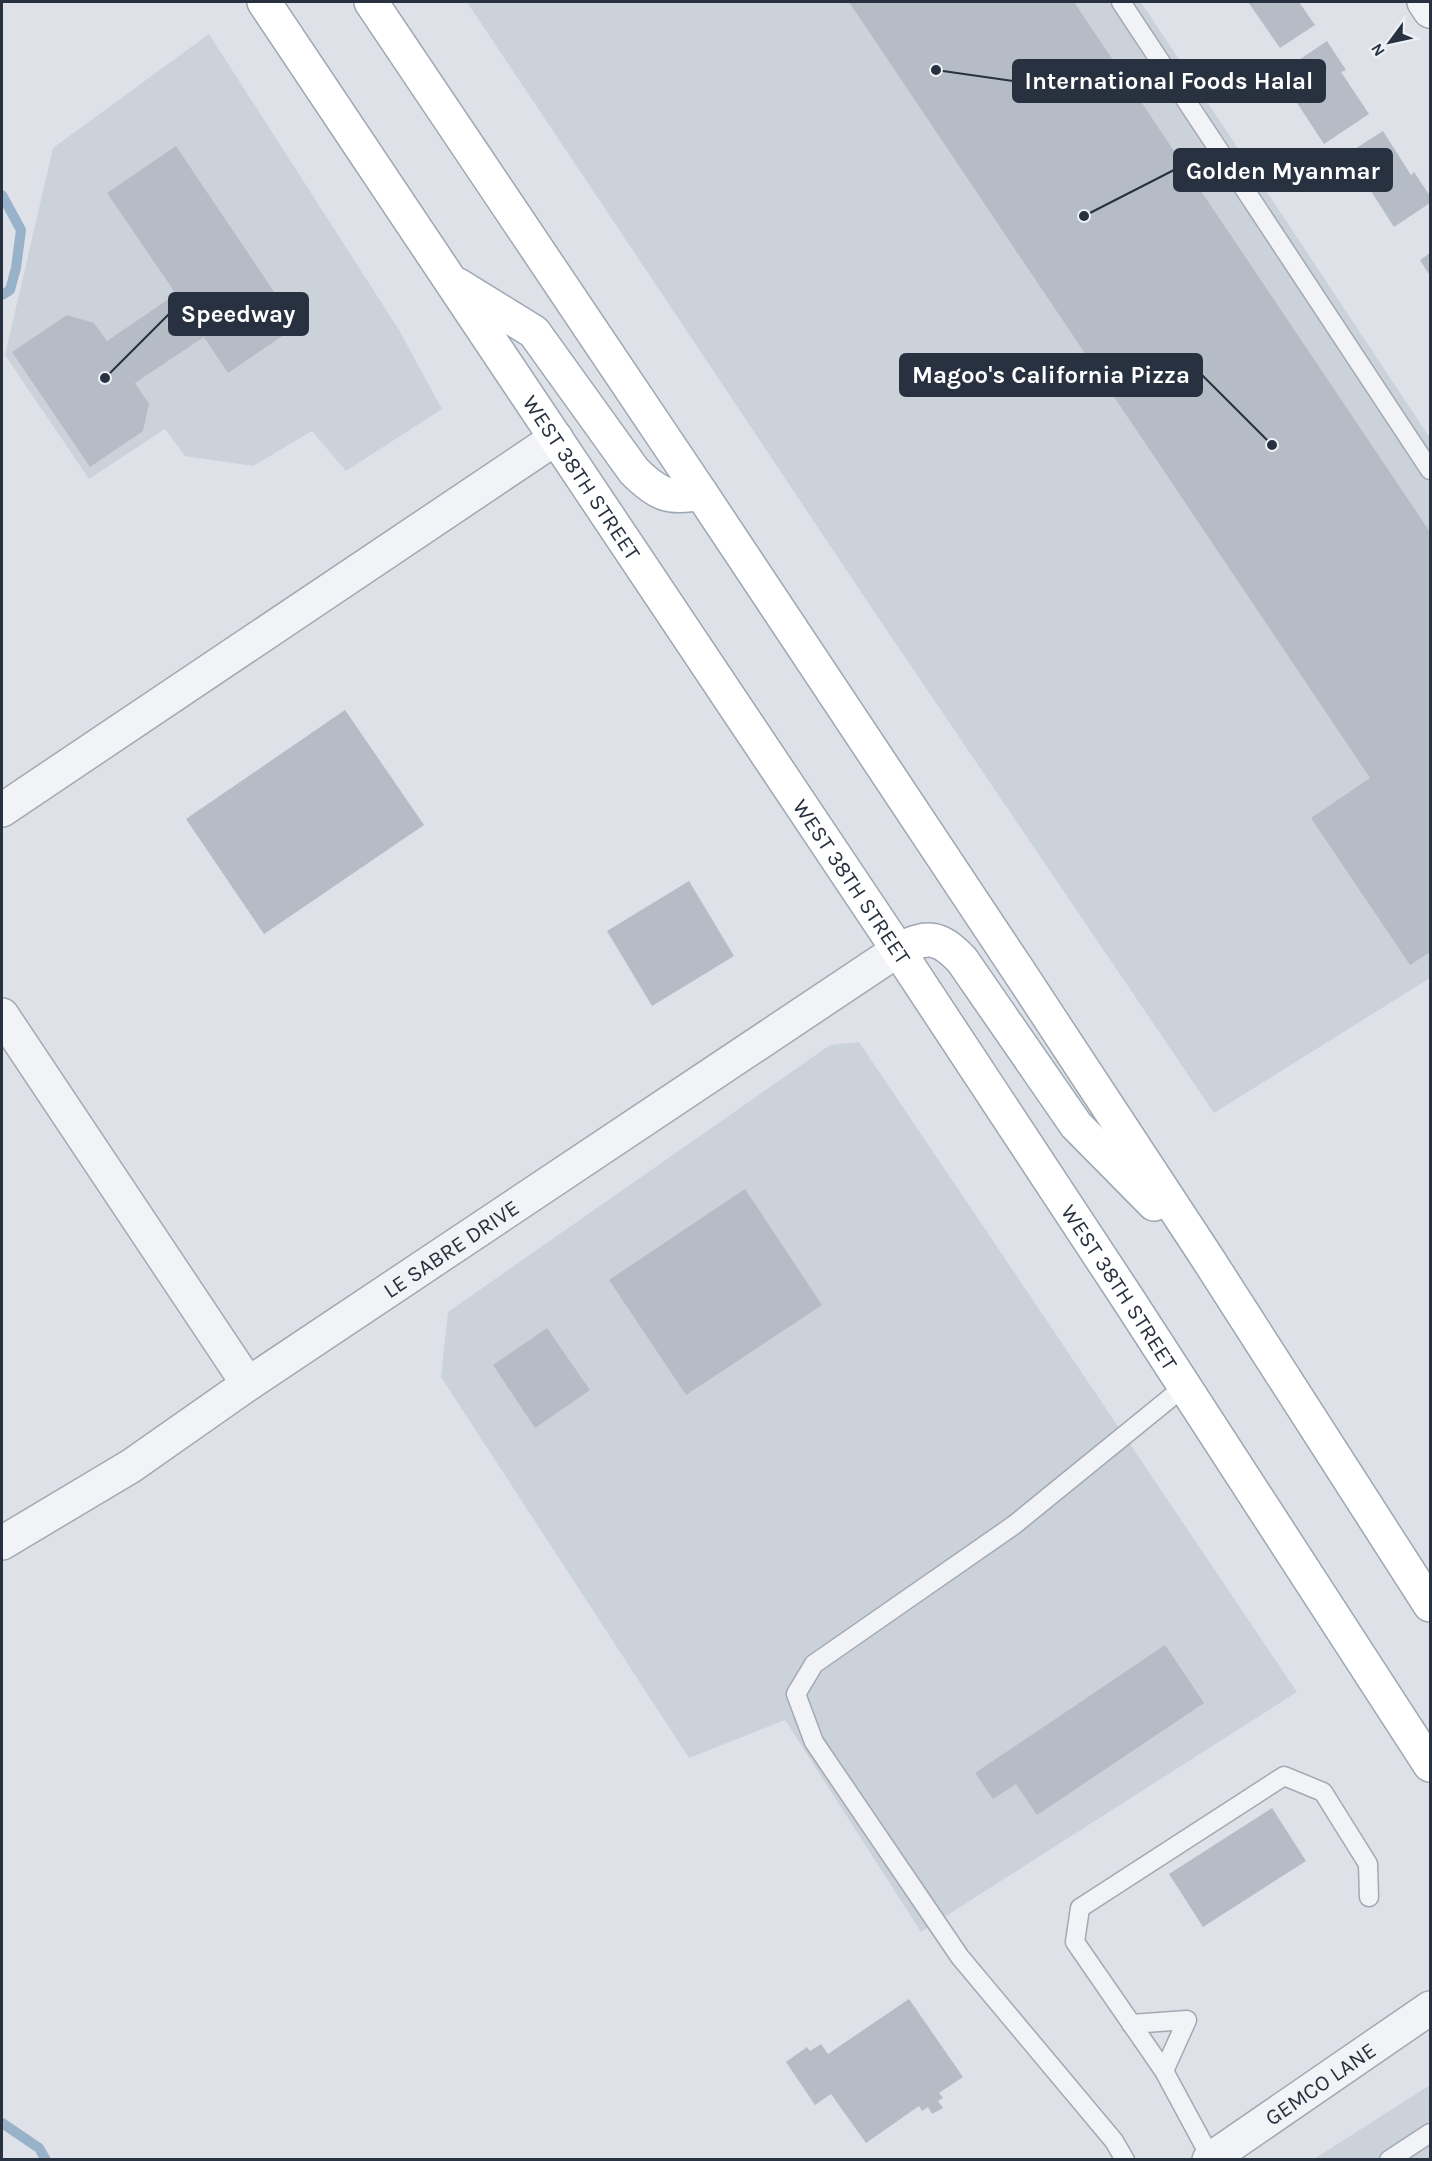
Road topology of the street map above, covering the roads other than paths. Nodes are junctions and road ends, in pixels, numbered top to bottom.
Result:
1 (264, 2) edge
2 (370, 2) edge
3 (1121, 2) edge
4 (1424, 2) edge
5 (1431, 11) edge
6 (449, 279) junction
7 (555, 438) junction
8 (1431, 470) edge
9 (701, 493) junction
10 (2, 810) edge
11 (898, 950) junction
12 (2, 1015) edge
13 (1206, 1256) junction
14 (248, 1384) junction
15 (1185, 1386) junction
16 (2, 1543) edge
17 (1431, 1605) edge
18 (1431, 1765) edge
19 (1368, 1897) dead end
20 (1431, 2008) edge
21 (1131, 2024) junction
22 (1164, 2071) junction
23 (1431, 2133) edge
24 (1211, 2159) edge
25 (1125, 2160) edge
26 (1389, 2160) edge

1 - 6 main road, WEST 38TH STREET
2 - 9 main road
3 - 8 lane
4 - 5 street
6 - 7 main road, WEST 38TH STREET
6 - 9 main road
7 - 10 street
7 - 11 main road, WEST 38TH STREET
9 - 13 main road
11 - 13 main road
11 - 14 street, LE SABRE DRIVE
11 - 15 main road, WEST 38TH STREET
12 - 14 street
13 - 17 main road
14 - 16 street, LE SABRE DRIVE
15 - 18 main road, WEST 38TH STREET
15 - 25 lane
19 - 21 lane
20 - 24 street, GEMCO LANE
21 - 22 lane
21 - 22 lane
22 - 24 lane
23 - 26 lane

